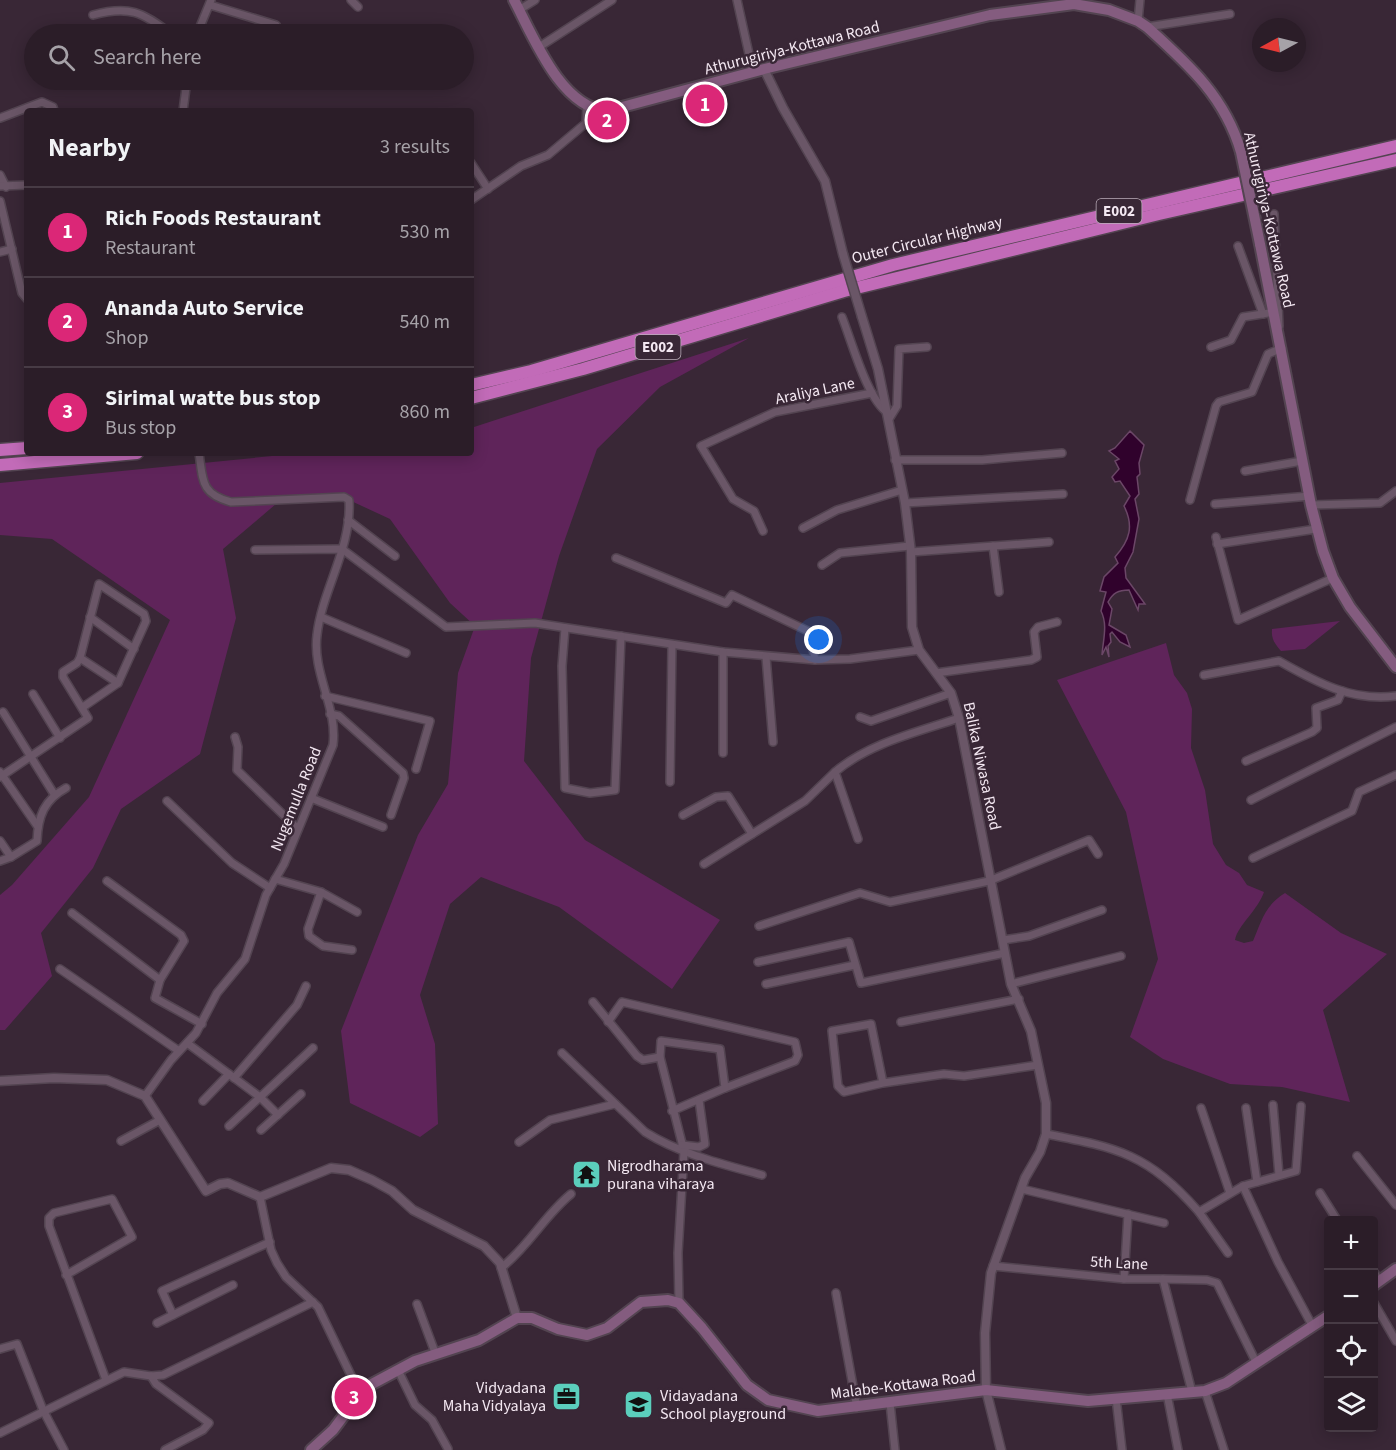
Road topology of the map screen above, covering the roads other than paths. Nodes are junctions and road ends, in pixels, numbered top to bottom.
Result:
1 (351, 0) edge
2 (535, 0) edge
3 (612, 0) edge
4 (737, 0) edge
5 (1140, 0) edge
6 (211, 2) edge
7 (1062, 2) edge
8 (516, 5) edge
9 (358, 7) dead end
10 (1230, 14) dead end
11 (93, 15) dead end
12 (1138, 21) junction
13 (157, 24) edge
14 (201, 24) edge
15 (273, 24) edge
16 (1147, 27) junction
17 (539, 47) junction
18 (758, 70) junction
19 (186, 90) edge
20 (586, 107) junction
21 (26, 108) edge
22 (53, 108) edge
23 (183, 108) edge
24 (24, 109) edge
25 (0, 118) edge
26 (1396, 146) edge
27 (1396, 160) edge
28 (474, 168) edge
29 (0, 175) edge
30 (24, 185) edge
31 (3, 187) edge
32 (488, 189) junction
33 (474, 198) edge
34 (0, 201) edge
35 (1275, 214) dead end
36 (1238, 246) dead end
37 (12, 249) junction
38 (0, 252) edge
39 (24, 295) edge
40 (1275, 312) junction
41 (1263, 314) junction
42 (842, 317) dead end
43 (1279, 334) junction
44 (927, 347) dead end
45 (1211, 347) dead end
46 (1282, 348) junction
47 (474, 383) edge
48 (872, 393) junction
49 (474, 397) edge
50 (888, 417) junction
51 (24, 448) edge
52 (0, 450) edge
53 (1062, 453) dead end
54 (103, 456) edge
55 (199, 456) edge
56 (895, 460) junction
57 (1302, 460) junction
58 (0, 465) edge
59 (1245, 471) dead end
60 (902, 490) junction
61 (1396, 491) edge
62 (1063, 494) dead end
63 (1190, 500) dead end
64 (1310, 501) junction
65 (905, 503) junction
66 (1215, 504) dead end
67 (348, 520) junction
68 (803, 528) dead end
69 (1316, 528) junction
70 (764, 531) dead end
71 (1049, 542) dead end
72 (993, 546) junction
73 (342, 549) junction
74 (911, 549) junction
75 (255, 550) dead end
76 (394, 556) dead end
77 (616, 558) dead end
78 (822, 565) dead end
79 (1333, 578) junction
80 (999, 592) dead end
81 (90, 617) junction
82 (321, 617) junction
83 (1057, 622) dead end
84 (565, 628) junction
85 (621, 636) junction
86 (672, 645) junction
87 (134, 649) junction
88 (919, 650) junction
89 (723, 652) junction
90 (406, 653) dead end
91 (766, 657) junction
92 (80, 658) junction
93 (1394, 659) edge
94 (815, 660) junction
95 (936, 673) junction
96 (1204, 675) dead end
97 (118, 683) junction
98 (1342, 691) junction
99 (951, 693) junction
100 (33, 694) dead end
101 (325, 696) junction
102 (1396, 696) edge
103 (83, 707) junction
104 (3, 712) dead end
105 (330, 714) junction
106 (860, 717) dead end
107 (959, 718) junction
108 (1396, 727) edge
109 (235, 737) dead end
110 (60, 738) junction
111 (773, 742) dead end
112 (723, 753) dead end
113 (30, 758) junction
114 (1246, 761) dead end
115 (416, 769) dead end
116 (835, 772) junction
117 (1, 775) edge
118 (1396, 775) edge
119 (670, 782) dead end
120 (66, 788) dead end
121 (54, 794) junction
122 (311, 798) junction
123 (1251, 800) dead end
124 (167, 801) dead end
125 (391, 815) dead end
126 (683, 815) dead end
127 (38, 827) junction
128 (383, 827) dead end
129 (298, 829) junction
130 (752, 834) junction
131 (858, 839) dead end
132 (0, 841) edge
133 (1098, 854) dead end
134 (11, 857) junction
135 (1253, 858) dead end
136 (0, 861) edge
137 (704, 864) dead end
138 (275, 879) junction
139 (989, 880) junction
140 (107, 881) dead end
141 (270, 888) junction
142 (321, 892) junction
143 (1102, 910) dead end
144 (357, 912) dead end
145 (72, 913) dead end
146 (759, 926) dead end
147 (1003, 940) junction
148 (352, 950) dead end
149 (1005, 953) junction
150 (1121, 956) dead end
151 (758, 962) dead end
152 (855, 965) junction
153 (60, 969) dead end
154 (160, 980) junction
155 (766, 984) dead end
156 (1011, 984) junction
157 (306, 986) dead end
158 (1019, 999) junction
159 (592, 1002) dead end
160 (608, 1022) junction
161 (901, 1022) dead end
162 (202, 1024) junction
163 (187, 1043) junction
164 (313, 1048) dead end
165 (179, 1051) junction
166 (562, 1053) dead end
167 (660, 1057) junction
168 (1038, 1065) junction
169 (231, 1076) junction
170 (0, 1081) edge
171 (883, 1083) junction
172 (725, 1088) junction
173 (301, 1094) dead end
174 (145, 1096) junction
175 (261, 1097) junction
176 (204, 1101) dead end
177 (699, 1101) junction
178 (615, 1104) junction
179 (1273, 1105) dead end
180 (1301, 1106) dead end
181 (1201, 1108) dead end
182 (1246, 1108) dead end
183 (672, 1111) junction
184 (278, 1115) junction
185 (160, 1120) junction
186 (230, 1126) dead end
187 (261, 1130) dead end
188 (1046, 1134) junction
189 (121, 1141) dead end
190 (519, 1142) dead end
191 (683, 1148) junction
192 (1357, 1156) dead end
193 (762, 1175) dead end
194 (1279, 1175) junction
195 (1257, 1182) junction
196 (1243, 1186) junction
197 (1022, 1189) junction
198 (1230, 1193) junction
199 (1320, 1193) dead end
200 (571, 1194) dead end
201 (260, 1197) junction
202 (1396, 1205) edge
203 (1199, 1212) junction
204 (1128, 1214) junction
205 (1334, 1216) edge
206 (1164, 1223) dead end
207 (270, 1242) junction
208 (1228, 1253) dead end
209 (993, 1266) junction
210 (501, 1268) junction
211 (1396, 1269) edge
212 (66, 1275) junction
213 (1378, 1278) edge
214 (1124, 1279) junction
215 (1163, 1279) junction
216 (233, 1285) dead end
217 (836, 1293) dead end
218 (313, 1302) junction
219 (679, 1303) junction
220 (417, 1304) dead end
221 (1378, 1310) edge
222 (172, 1315) junction
223 (517, 1318) junction
224 (1324, 1320) edge
225 (157, 1323) dead end
226 (1313, 1327) junction
227 (1396, 1341) edge
228 (0, 1349) edge
229 (436, 1355) junction
230 (1256, 1362) junction
231 (398, 1370) junction
232 (151, 1376) junction
233 (106, 1380) junction
234 (986, 1390) junction
235 (1205, 1391) junction
236 (1192, 1392) junction
237 (360, 1394) junction
238 (1167, 1394) junction
239 (1116, 1398) junction
240 (890, 1403) junction
241 (856, 1408) junction
242 (43, 1410) junction
243 (0, 1433) edge
244 (448, 1449) edge
245 (64, 1450) edge
246 (165, 1450) edge
247 (310, 1450) edge
248 (895, 1450) edge
249 (1001, 1450) edge
250 (1122, 1450) edge
251 (1178, 1450) edge
252 (1224, 1450) edge

1 - 9 street
2 - 8 street
3 - 17 street
4 - 18 street
5 - 12 street
6 - 14 street
6 - 15 street
7 - 12 main road, Athurugiriya-Kottawa Road
7 - 18 main road, Athurugiriya-Kottawa Road
8 - 17 main road
10 - 16 street
11 - 13 street
12 - 16 main road, Athurugiriya-Kottawa Road
16 - 40 main road, Athurugiriya-Kottawa Road, bridge
17 - 20 main road
18 - 20 main road, Athurugiriya-Kottawa Road
18 - 50 street, Balika Niwasa Road, bridge
19 - 23 street
20 - 32 street
21 - 22 street
24 - 25 street
26 - 47 highway, Outer Circular Highway / E002
27 - 49 highway, Outer Circular Highway / E002
28 - 32 street
29 - 31 street
30 - 31 street
32 - 33 street
34 - 37 street
35 - 43 street
36 - 41 street
37 - 38 street
37 - 39 street
40 - 41 street
40 - 43 main road, Athurugiriya-Kottawa Road
41 - 45 street
42 - 48 street
43 - 46 main road, Athurugiriya-Kottawa Road
44 - 50 street
46 - 57 main road, Athurugiriya-Kottawa Road
46 - 63 street
48 - 50 street
48 - 70 street, Araliya Lane
50 - 56 street, Balika Niwasa Road
51 - 52 highway
53 - 56 street
54 - 58 highway
55 - 67 street
56 - 60 street, Balika Niwasa Road
57 - 59 street
57 - 64 main road, Athurugiriya-Kottawa Road
60 - 65 street, Balika Niwasa Road
60 - 68 street
61 - 64 street
62 - 65 street
64 - 66 street
64 - 69 main road, Athurugiriya-Kottawa Road
65 - 74 street, Balika Niwasa Road
67 - 73 street, Nugemulla Road
67 - 76 street
69 - 79 main road, Athurugiriya-Kottawa Road
69 - 79 street
71 - 72 street
72 - 74 street
72 - 80 street
73 - 75 street
73 - 82 street, Nugemulla Road
73 - 84 street
74 - 78 street
74 - 88 street, Balika Niwasa Road
77 - 94 street
79 - 93 main road, Athurugiriya-Kottawa Road
81 - 87 street
81 - 87 street
81 - 92 street
82 - 90 street
82 - 101 street, Nugemulla Road
83 - 95 street
84 - 85 street
84 - 85 street
85 - 86 street
86 - 89 street
86 - 119 street
87 - 97 street
88 - 94 street
88 - 95 street, Balika Niwasa Road
89 - 91 street
89 - 112 street
91 - 94 street
91 - 111 street
92 - 97 street
92 - 103 street
95 - 99 street, Balika Niwasa Road
96 - 98 street
97 - 103 street
98 - 102 street
98 - 114 street
99 - 106 street
99 - 107 street, Balika Niwasa Road
100 - 110 street
101 - 105 street, Nugemulla Road
101 - 115 street
103 - 110 street
104 - 113 street
105 - 122 street, Nugemulla Road
105 - 125 street
107 - 116 street
107 - 139 street, Balika Niwasa Road
108 - 123 street
109 - 129 street
110 - 113 street
113 - 117 street
113 - 121 street
116 - 130 street
116 - 131 street
117 - 127 street
118 - 135 street
120 - 121 street
121 - 127 street
122 - 128 street
122 - 129 street, Nugemulla Road
124 - 141 street
126 - 130 street
127 - 134 street
129 - 138 street, Nugemulla Road
130 - 137 street
132 - 134 street
133 - 139 street
134 - 136 street
138 - 141 street, Nugemulla Road
138 - 142 street
139 - 146 street
139 - 147 street, Balika Niwasa Road
140 - 154 street
141 - 162 street, Nugemulla Road
142 - 144 street
142 - 148 street
143 - 147 street
145 - 154 street
147 - 149 street, Balika Niwasa Road
149 - 152 street
149 - 156 street, Balika Niwasa Road
150 - 156 street
151 - 152 street
152 - 155 street
153 - 165 street
154 - 162 street
156 - 158 street, Balika Niwasa Road
157 - 169 street
158 - 161 street
158 - 168 street, Balika Niwasa Road
159 - 160 street
160 - 167 street
160 - 172 street
162 - 163 street, Nugemulla Road
163 - 165 street, Nugemulla Road
163 - 169 street
164 - 175 street
165 - 174 street, Nugemulla Road
166 - 178 street
167 - 172 street
167 - 183 street
168 - 171 street
168 - 188 street, Balika Niwasa Road
169 - 175 street
169 - 176 street
170 - 174 street
171 - 171 street
172 - 177 street
173 - 184 street
174 - 185 street
175 - 184 street
175 - 186 street
177 - 183 street
177 - 191 street
178 - 190 street
178 - 191 street
179 - 194 street
180 - 194 street
181 - 198 street
182 - 195 street
183 - 191 street
184 - 187 street
185 - 189 street
185 - 201 street
188 - 197 street, Balika Niwasa Road
188 - 203 street
191 - 193 street
191 - 219 street
192 - 202 street
194 - 195 street
195 - 196 street
196 - 198 street
196 - 226 street
197 - 204 street
197 - 209 street, Balika Niwasa Road
198 - 203 street
199 - 205 street
200 - 210 street
201 - 207 street
201 - 210 street
203 - 208 street
204 - 206 street
204 - 214 street
207 - 218 street
207 - 222 street
209 - 214 street, 5th Lane
209 - 234 street, Balika Niwasa Road
210 - 223 street
211 - 213 main road
212 - 212 street
212 - 233 street
214 - 215 street, 5th Lane
215 - 230 street
215 - 236 street, 5th Lane
216 - 222 street
217 - 241 street
218 - 232 street
218 - 237 street
219 - 223 main road
219 - 241 main road, Malabe-Kottawa Road
220 - 229 street
221 - 227 street
222 - 225 street
223 - 229 main road
224 - 226 main road, Malabe-Kottawa Road
226 - 230 main road, Malabe-Kottawa Road
228 - 242 street
229 - 231 main road
230 - 235 main road, Malabe-Kottawa Road
231 - 237 main road
231 - 244 street
232 - 233 street
232 - 246 street
233 - 242 street
234 - 239 main road, Malabe-Kottawa Road
234 - 240 main road, Malabe-Kottawa Road
234 - 249 street, Balika Niwasa Road
235 - 236 main road, Malabe-Kottawa Road
235 - 252 street
236 - 238 main road, Malabe-Kottawa Road
237 - 247 main road
238 - 239 main road, Malabe-Kottawa Road
238 - 251 street
239 - 250 street
240 - 241 main road, Malabe-Kottawa Road
240 - 248 street
242 - 243 street
242 - 245 street

